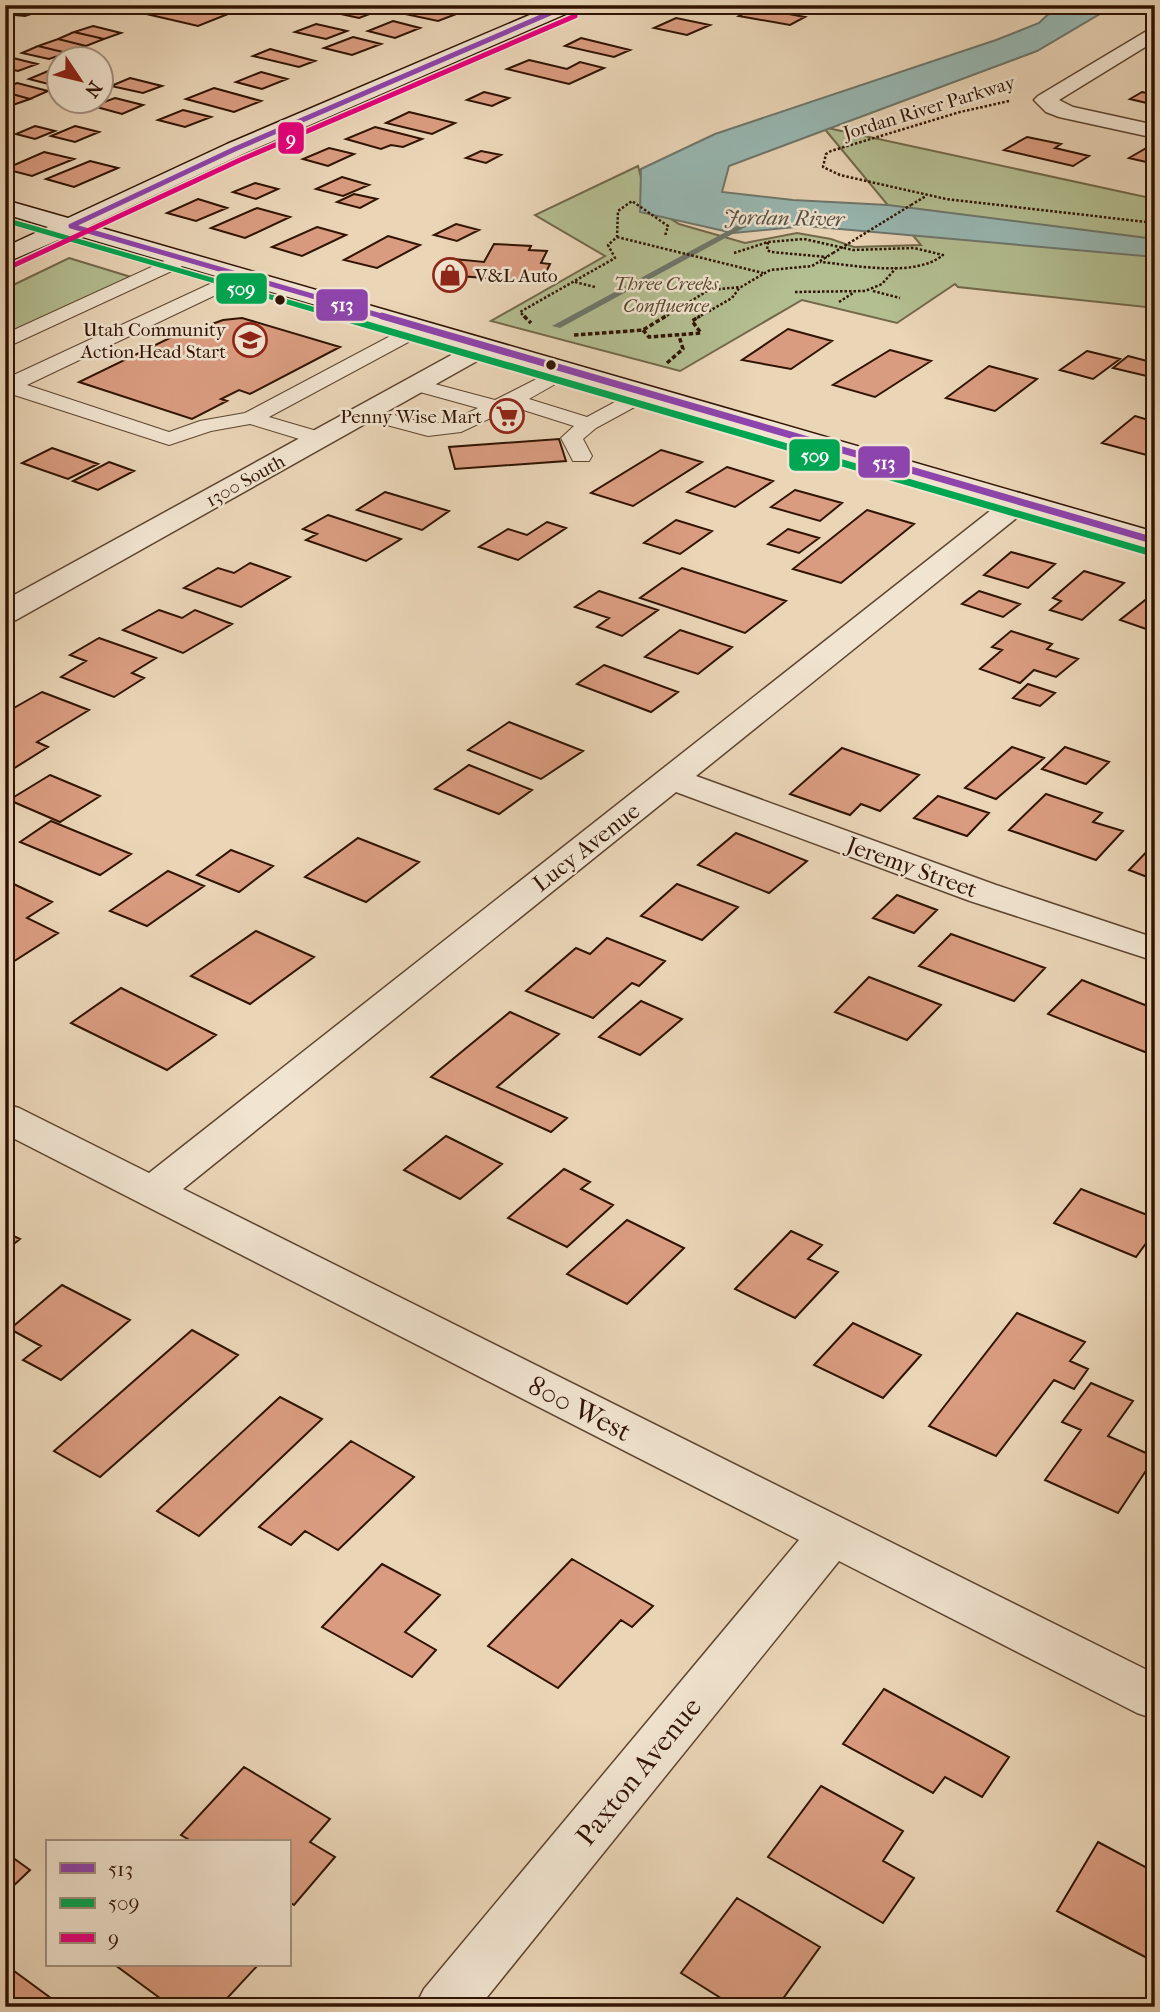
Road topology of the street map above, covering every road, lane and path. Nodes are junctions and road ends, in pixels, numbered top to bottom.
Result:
1 (520, 5) edge
2 (562, 9) edge
3 (1155, 32) edge
4 (1015, 99) dead end
5 (1155, 132) edge
6 (927, 195) junction
7 (5, 207) edge
8 (1155, 223) edge
9 (71, 226) junction
10 (665, 236) dead end
11 (617, 237) junction
12 (768, 242) junction
13 (734, 254) dead end
14 (5, 256) edge
15 (827, 257) junction
16 (182, 259) junction
17 (819, 262) junction
18 (897, 267) junction
19 (763, 274) junction
20 (240, 276) junction
21 (574, 281) junction
22 (681, 284) dead end
23 (741, 286) junction
24 (595, 287) dead end
25 (709, 290) junction
26 (872, 291) junction
27 (795, 292) dead end
28 (853, 293) junction
29 (900, 298) dead end
30 (839, 302) dead end
31 (420, 328) junction
32 (643, 330) junction
33 (532, 331) dead end
34 (679, 335) junction
35 (565, 336) dead end
36 (5, 342) edge
37 (484, 347) junction
38 (660, 367) dead end
39 (566, 370) junction
40 (7, 385) edge
41 (416, 385) junction
42 (646, 393) junction
43 (504, 404) junction
44 (364, 413) junction
45 (251, 418) junction
46 (589, 424) junction
47 (319, 439) junction
48 (581, 456) dead end
49 (1019, 502) junction
50 (1155, 541) edge
51 (5, 613) edge
52 (671, 779) junction
53 (1155, 950) edge
54 (5, 1117) edge
55 (152, 1192) junction
56 (832, 1535) junction
57 (1155, 1698) edge
58 (443, 2007) edge

1 - 2 street
2 - 9 street
3 - 5 street
4 - 6 path, Jordan River Parkway
6 - 8 path, Jordan River Parkway
6 - 15 path, bridge
7 - 9 street
9 - 14 street
9 - 16 street
10 - 11 path
11 - 19 path
11 - 21 path
12 - 13 path
12 - 15 path
12 - 18 path
15 - 17 path
16 - 20 street
16 - 36 lane
17 - 18 path
17 - 19 path
18 - 26 path
19 - 23 path
20 - 31 street
20 - 40 lane
21 - 24 path
21 - 33 path
22 - 25 path
23 - 25 path
23 - 34 path
25 - 32 path
26 - 28 path
26 - 29 path
27 - 28 path
28 - 30 path
31 - 37 street
31 - 45 lane
32 - 34 path
32 - 35 path
34 - 38 path
37 - 39 street
37 - 41 street, 1300 South
39 - 42 street
39 - 43 lane
40 - 45 lane
41 - 43 lane
41 - 44 street, 1300 South
42 - 46 lane
42 - 49 street
43 - 44 lane
43 - 46 lane
44 - 47 street, 1300 South
45 - 47 lane
46 - 48 lane
47 - 51 street, 1300 South
49 - 50 street
49 - 52 street, Lucy Avenue
52 - 53 street, Jeremy Street
52 - 55 street, Lucy Avenue
54 - 55 street, 800 West
55 - 56 street, 800 West
56 - 57 street, 800 West
56 - 58 street, Paxton Avenue

